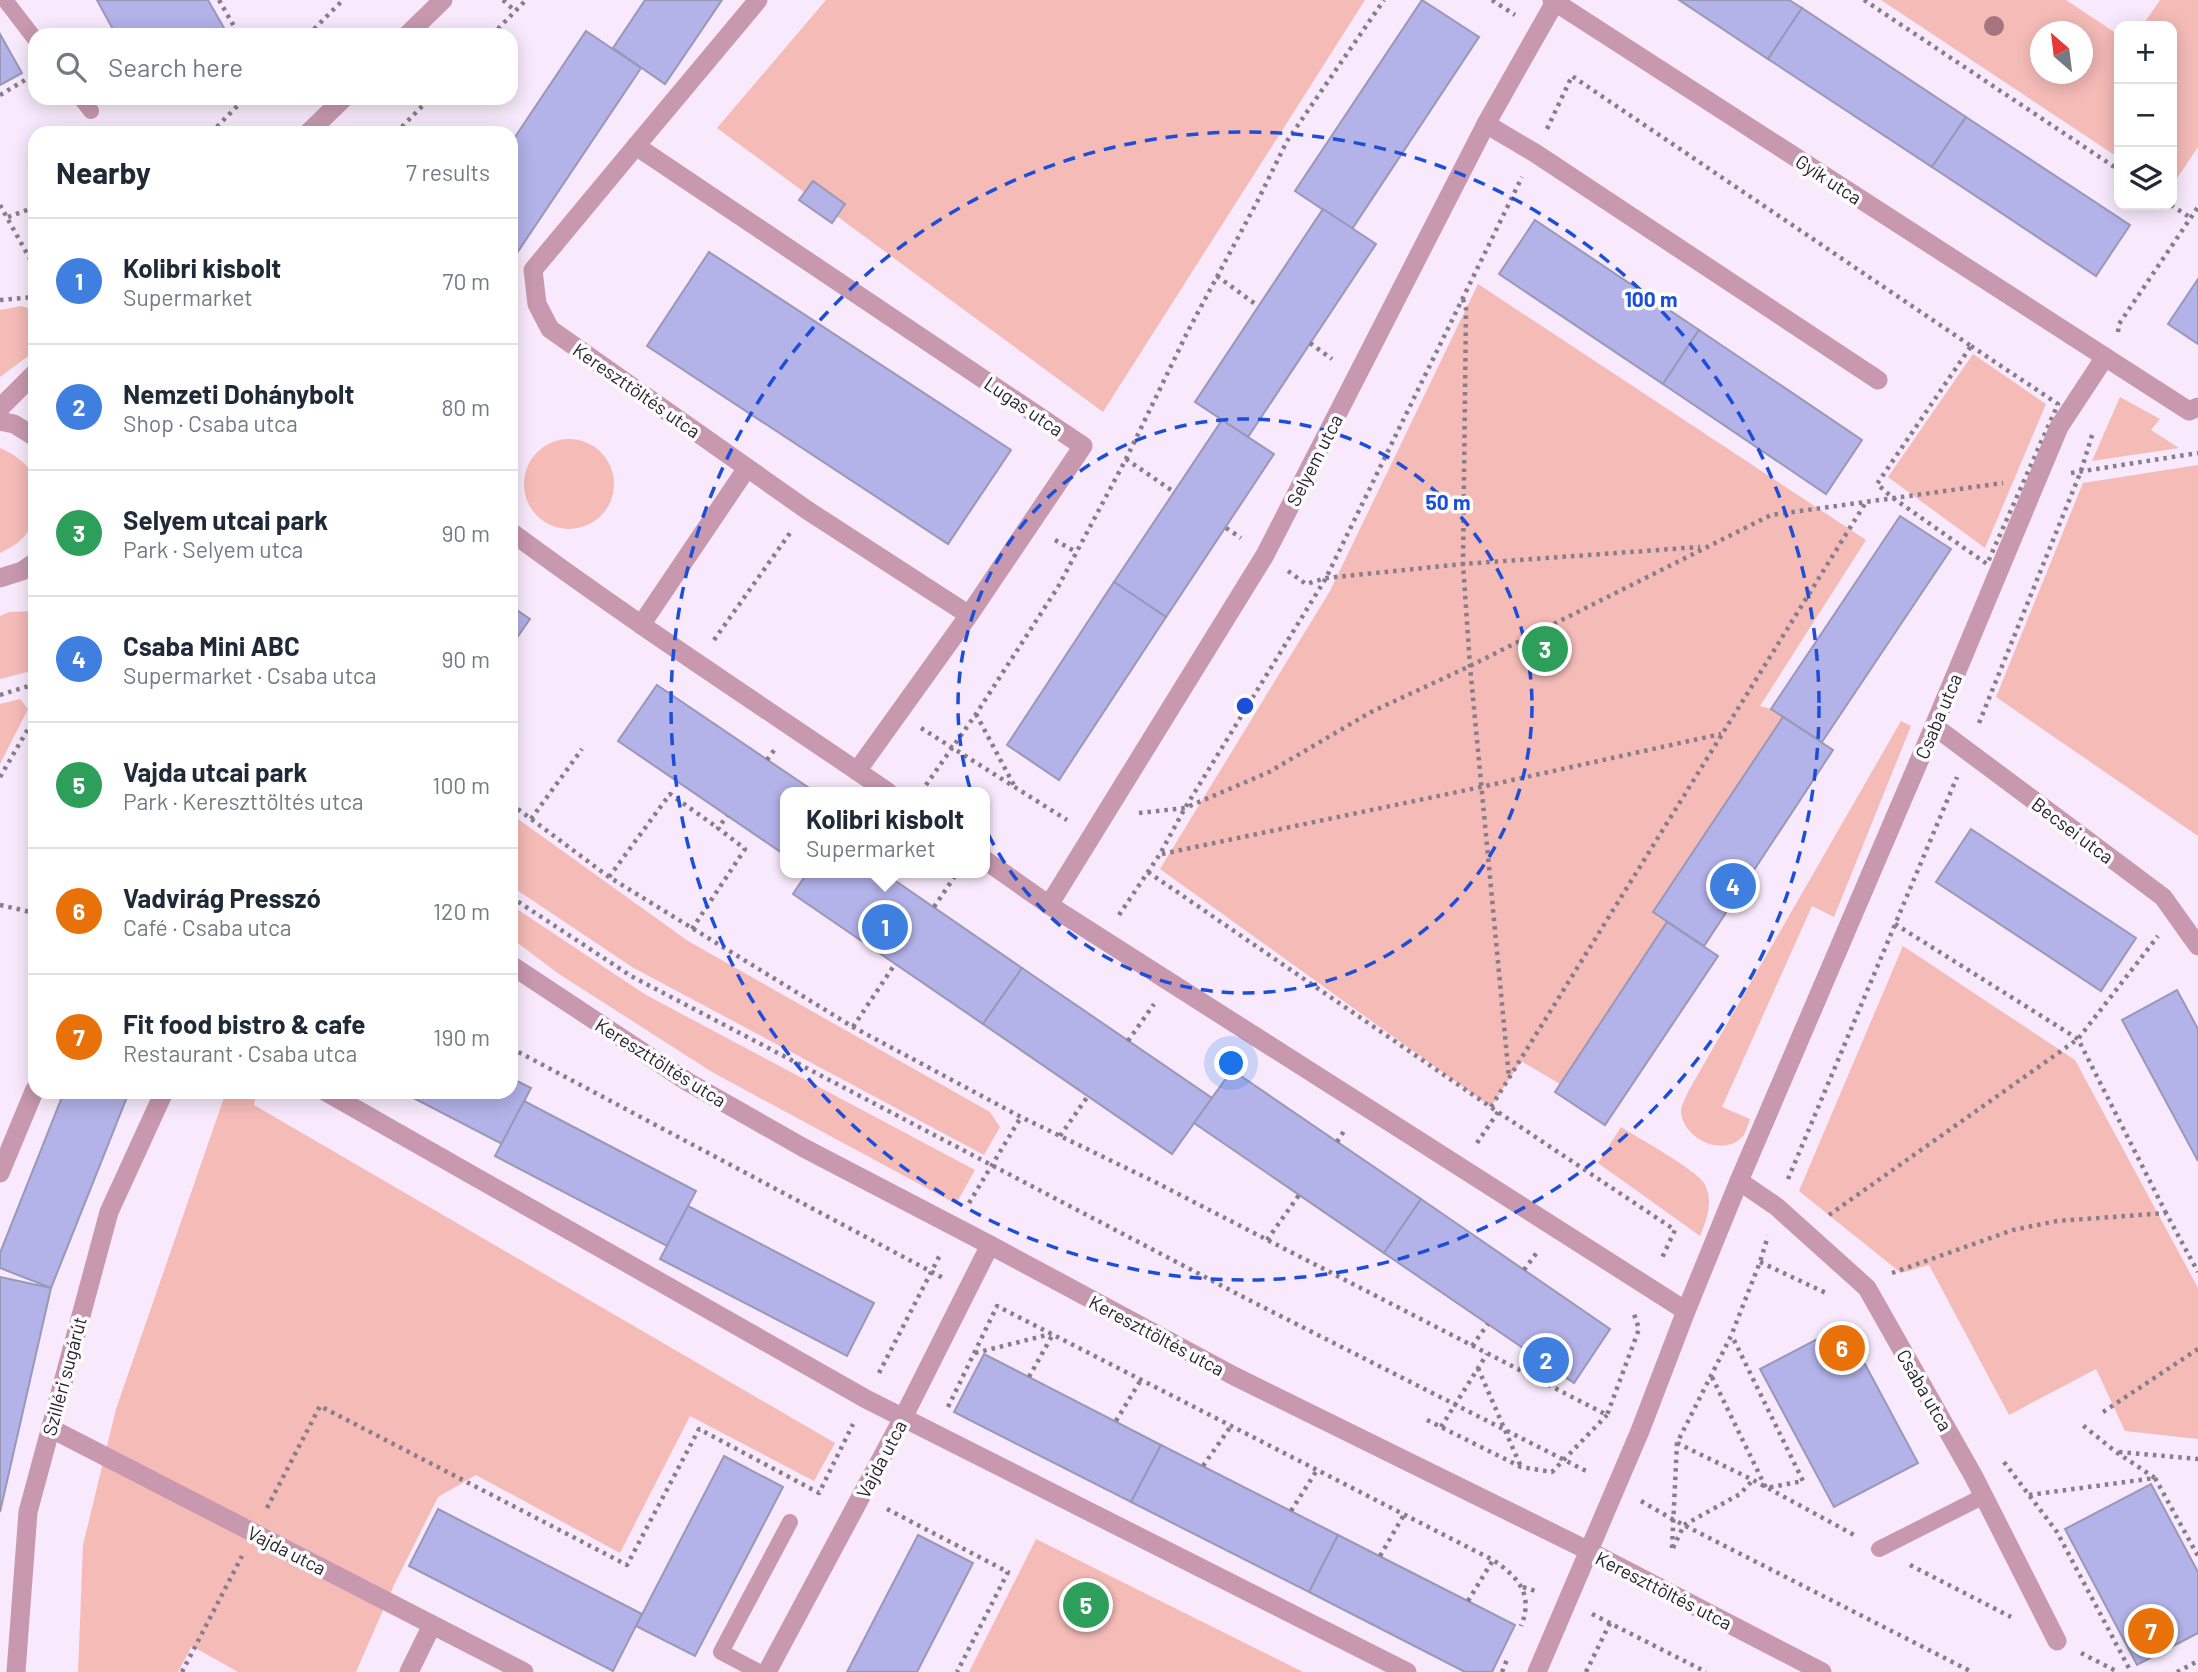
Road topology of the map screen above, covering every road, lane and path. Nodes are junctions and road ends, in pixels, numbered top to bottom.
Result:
1 (5, 0) edge
2 (219, 0) edge
3 (332, 0) edge
4 (343, 0) edge
5 (443, 0) edge
6 (503, 0) edge
7 (526, 0) edge
8 (758, 0) edge
9 (1384, 0) edge
10 (1864, 0) edge
11 (1553, 1) edge
12 (336, 7) junction
13 (515, 11) junction
14 (235, 28) edge
15 (315, 28) edge
16 (414, 28) edge
17 (499, 28) edge
18 (28, 30) edge
19 (28, 78) edge
20 (0, 95) edge
21 (238, 105) edge
22 (337, 105) edge
23 (423, 105) edge
24 (1486, 124) junction
25 (218, 126) edge
26 (315, 126) edge
27 (403, 126) edge
28 (636, 146) junction
29 (1535, 153) junction
30 (2114, 167) edge
31 (0, 205) edge
32 (2198, 208) edge
33 (2177, 209) edge
34 (28, 210) edge
35 (8, 217) junction
36 (2191, 218) junction
37 (28, 255) edge
38 (1217, 276) junction
39 (28, 298) edge
40 (1463, 299) junction
41 (0, 300) edge
42 (1258, 306) dead end
43 (1971, 346) junction
44 (2110, 360) junction
45 (28, 380) edge
46 (1878, 380) dead end
47 (2198, 407) edge
48 (0, 408) edge
49 (0, 421) edge
50 (2096, 423) dead end
51 (28, 433) edge
52 (2198, 453) edge
53 (1126, 459) junction
54 (747, 468) junction
55 (2081, 471) junction
56 (2030, 479) junction
57 (1174, 492) dead end
58 (1893, 498) junction
59 (1866, 501) junction
60 (807, 510) junction
61 (518, 537) edge
62 (1705, 547) junction
63 (1463, 564) junction
64 (1326, 578) junction
65 (969, 615) junction
66 (641, 625) junction
67 (698, 662) junction
68 (1470, 666) junction
69 (28, 686) edge
70 (0, 695) edge
71 (976, 714) junction
72 (1934, 726) junction
73 (28, 729) edge
74 (1722, 734) junction
75 (952, 748) junction
76 (582, 749) dead end
77 (1967, 751) junction
78 (857, 771) junction
79 (0, 777) edge
80 (881, 787) edge
81 (925, 787) edge
82 (1481, 788) junction
83 (1016, 789) junction
84 (1185, 808) junction
85 (518, 809) edge
86 (727, 816) dead end
87 (531, 819) junction
88 (718, 828) junction
89 (1091, 836) junction
90 (1160, 854) junction
91 (990, 864) edge
92 (1148, 872) junction
93 (609, 877) junction
94 (954, 878) edge
95 (518, 902) edge
96 (0, 905) edge
97 (1049, 905) junction
98 (934, 907) dead end
99 (28, 911) edge
100 (2175, 914) junction
101 (1895, 924) junction
102 (692, 929) junction
103 (1102, 938) junction
104 (2198, 946) edge
105 (895, 964) dead end
106 (518, 970) edge
107 (1170, 981) junction
108 (853, 1027) junction
109 (2078, 1039) junction
110 (1128, 1041) dead end
111 (518, 1052) edge
112 (1509, 1078) junction
113 (1088, 1096) dead end
114 (31, 1099) edge
115 (161, 1099) edge
116 (338, 1099) edge
117 (1490, 1107) junction
118 (1498, 1112) junction
119 (1021, 1116) junction
120 (1060, 1136) junction
121 (991, 1167) junction
122 (1461, 1167) junction
123 (0, 1173) edge
124 (1739, 1181) junction
125 (1299, 1195) dead end
126 (1777, 1207) junction
127 (2166, 1213) junction
128 (955, 1226) junction
129 (1805, 1232) junction
130 (1267, 1240) junction
131 (990, 1245) junction
132 (1760, 1262) junction
133 (932, 1272) junction
134 (2198, 1272) edge
135 (1648, 1287) junction
136 (1867, 1288) junction
137 (967, 1291) junction
138 (997, 1306) junction
139 (1686, 1311) junction
140 (1488, 1324) dead end
141 (1053, 1334) junction
142 (1731, 1336) junction
143 (1472, 1346) junction
144 (2198, 1349) edge
145 (974, 1353) junction
146 (1487, 1353) junction
147 (1478, 1368) junction
148 (1711, 1376) junction
149 (1029, 1377) dead end
150 (1142, 1378) junction
151 (866, 1399) junction
152 (1455, 1403) junction
153 (2103, 1412) dead end
154 (1607, 1415) junction
155 (903, 1418) junction
156 (1427, 1420) dead end
157 (1116, 1421) dead end
158 (2080, 1423) dead end
159 (1231, 1426) junction
160 (1441, 1427) junction
161 (50, 1428) junction
162 (1505, 1429) junction
163 (934, 1434) junction
164 (2116, 1452) junction
165 (1565, 1458) junction
166 (2198, 1459) edge
167 (2004, 1462) dead end
168 (1203, 1466) dead end
169 (1521, 1467) junction
170 (1317, 1470) junction
171 (2155, 1478) junction
172 (1753, 1480) dead end
173 (1617, 1487) junction
174 (2028, 1495) junction
175 (861, 1496) junction
176 (1984, 1496) junction
177 (1291, 1511) dead end
178 (1405, 1513) junction
179 (1672, 1519) junction
180 (790, 1522) dead end
181 (1684, 1525) junction
182 (254, 1533) junction
183 (1879, 1549) dead end
184 (1589, 1551) junction
185 (2197, 1554) edge
186 (1380, 1556) dead end
187 (1493, 1560) junction
188 (1523, 1587) junction
189 (1568, 1600) junction
190 (1468, 1601) dead end
191 (1610, 1623) junction
192 (432, 1625) junction
193 (1518, 1634) dead end
194 (2057, 1641) dead end
195 (1513, 1647) dead end
196 (2198, 1661) edge
197 (16, 1672) edge
198 (182, 1672) edge
199 (409, 1672) edge
200 (524, 1672) edge
201 (759, 1672) edge
202 (767, 1672) edge
203 (957, 1672) edge
204 (1407, 1672) edge
205 (1502, 1672) edge
206 (1537, 1672) edge
207 (1586, 1672) edge
208 (1706, 1672) edge
209 (1822, 1672) edge
210 (1972, 1672) edge
211 (2131, 1672) edge
212 (2177, 1672) edge

1 - 18 lane
2 - 14 path
3 - 12 path
4 - 12 path
5 - 16 street
6 - 13 path
7 - 13 path
8 - 28 street
9 - 38 path
10 - 30 path
11 - 24 street, Selyem utca
11 - 44 street, Gyík utca
12 - 15 path
13 - 17 path
19 - 20 path
21 - 25 path
22 - 26 street
23 - 27 path
24 - 29 street
24 - 89 street, Selyem utca
28 - 54 street, Kereszttöltés utca
28 - 65 street, Lugas utca
29 - 40 path
29 - 43 path
29 - 46 street
31 - 35 path
32 - 36 path
33 - 36 path
34 - 35 path
35 - 37 path
36 - 44 path
38 - 42 path
38 - 53 path
39 - 41 path
40 - 63 path
40 - 64 path
43 - 56 path
43 - 58 path
44 - 47 street
44 - 56 street, Csaba utca
45 - 48 street
49 - 51 street
50 - 55 path
52 - 55 path
53 - 57 path
53 - 71 path
54 - 60 street, Kereszttöltés utca
54 - 66 street
55 - 56 path
55 - 77 path
56 - 58 path
56 - 58 path
56 - 72 street, Csaba utca
58 - 59 path
59 - 62 path
59 - 74 path
60 - 65 street, Kereszttöltés utca
60 - 67 path
61 - 66 street
62 - 63 path
62 - 68 path
63 - 64 path
63 - 68 path
64 - 84 path
65 - 78 street, Lugas utca
66 - 67 street
67 - 78 street
68 - 82 path
68 - 84 path
69 - 70 path
71 - 75 path
71 - 83 path
72 - 77 street, Becsei utca
72 - 124 street, Csaba utca
73 - 79 path
74 - 82 path
74 - 112 path
75 - 81 path
75 - 83 path
76 - 87 path
77 - 100 street, Becsei utca
77 - 101 path
78 - 80 street
82 - 90 path
82 - 112 path
83 - 89 path
84 - 90 path
85 - 87 path
86 - 88 path
87 - 93 path
88 - 93 path
88 - 102 path
89 - 97 street, Selyem utca
90 - 92 path
91 - 97 street
92 - 103 path
92 - 117 path
93 - 102 path
94 - 98 path
95 - 121 path
96 - 99 path
97 - 103 street
100 - 104 street, Becsei utca
100 - 109 path
101 - 109 path
101 - 126 path
102 - 108 path
103 - 107 street
105 - 108 path
106 - 128 street, Kereszttöltés utca
107 - 110 path
107 - 122 street
108 - 119 path
109 - 127 path
109 - 129 path
111 - 133 path
112 - 117 path
113 - 120 path
114 - 123 street
115 - 161 street, Szilléri sugárút
116 - 151 street
117 - 118 path
118 - 122 path
118 - 135 path
119 - 120 path
119 - 121 path
120 - 130 path
121 - 128 path
121 - 152 path
122 - 135 street
124 - 126 street, Csaba utca
124 - 139 street, Csaba utca
125 - 130 path
126 - 129 street, Csaba utca
126 - 132 path
127 - 134 path
127 - 136 path
128 - 131 street, Kereszttöltés utca
128 - 133 path
129 - 136 street, Csaba utca
130 - 143 path
131 - 137 street, Vajda utca
131 - 184 street, Kereszttöltés utca
132 - 136 path
132 - 142 path
133 - 137 path
133 - 151 path
135 - 139 street
135 - 154 path
136 - 176 street, Csaba utca
137 - 138 path
137 - 155 street, Vajda utca
138 - 141 path
138 - 145 path
139 - 173 street, Csaba utca
140 - 143 path
141 - 145 path
141 - 149 path
141 - 150 path
142 - 148 path
142 - 148 path
143 - 146 path
144 - 153 path
145 - 163 path
146 - 147 path
146 - 154 path
147 - 152 path
147 - 162 path
148 - 179 path
150 - 157 path
150 - 159 path
151 - 155 street
151 - 182 path
152 - 160 path
152 - 162 path
154 - 165 path
155 - 163 street
155 - 175 street, Vajda utca
156 - 160 path
158 - 164 path
159 - 168 path
159 - 170 path
160 - 169 path
161 - 182 street, Vajda utca
161 - 197 street, Szilléri sugárút
162 - 165 path
162 - 169 path
163 - 204 street
164 - 166 path
164 - 171 path
165 - 169 path
165 - 173 path
167 - 174 path
170 - 177 path
170 - 178 path
171 - 174 path
171 - 185 path
172 - 181 path
173 - 179 path
173 - 184 street, Csaba utca
174 - 211 path
175 - 202 street, Vajda utca
175 - 203 path
176 - 183 lane
176 - 194 street, Csaba utca
178 - 186 path
178 - 187 path
179 - 181 path
179 - 181 path
180 - 201 lane
181 - 210 path
182 - 192 street, Vajda utca
182 - 198 path
184 - 189 street, Csaba utca
184 - 209 street, Kereszttöltés utca
187 - 188 path
187 - 190 path
188 - 189 path
188 - 193 path
189 - 191 path
189 - 206 street, Csaba utca
191 - 207 path
191 - 208 path
192 - 199 street
192 - 200 street, Vajda utca
195 - 205 path
196 - 212 path

